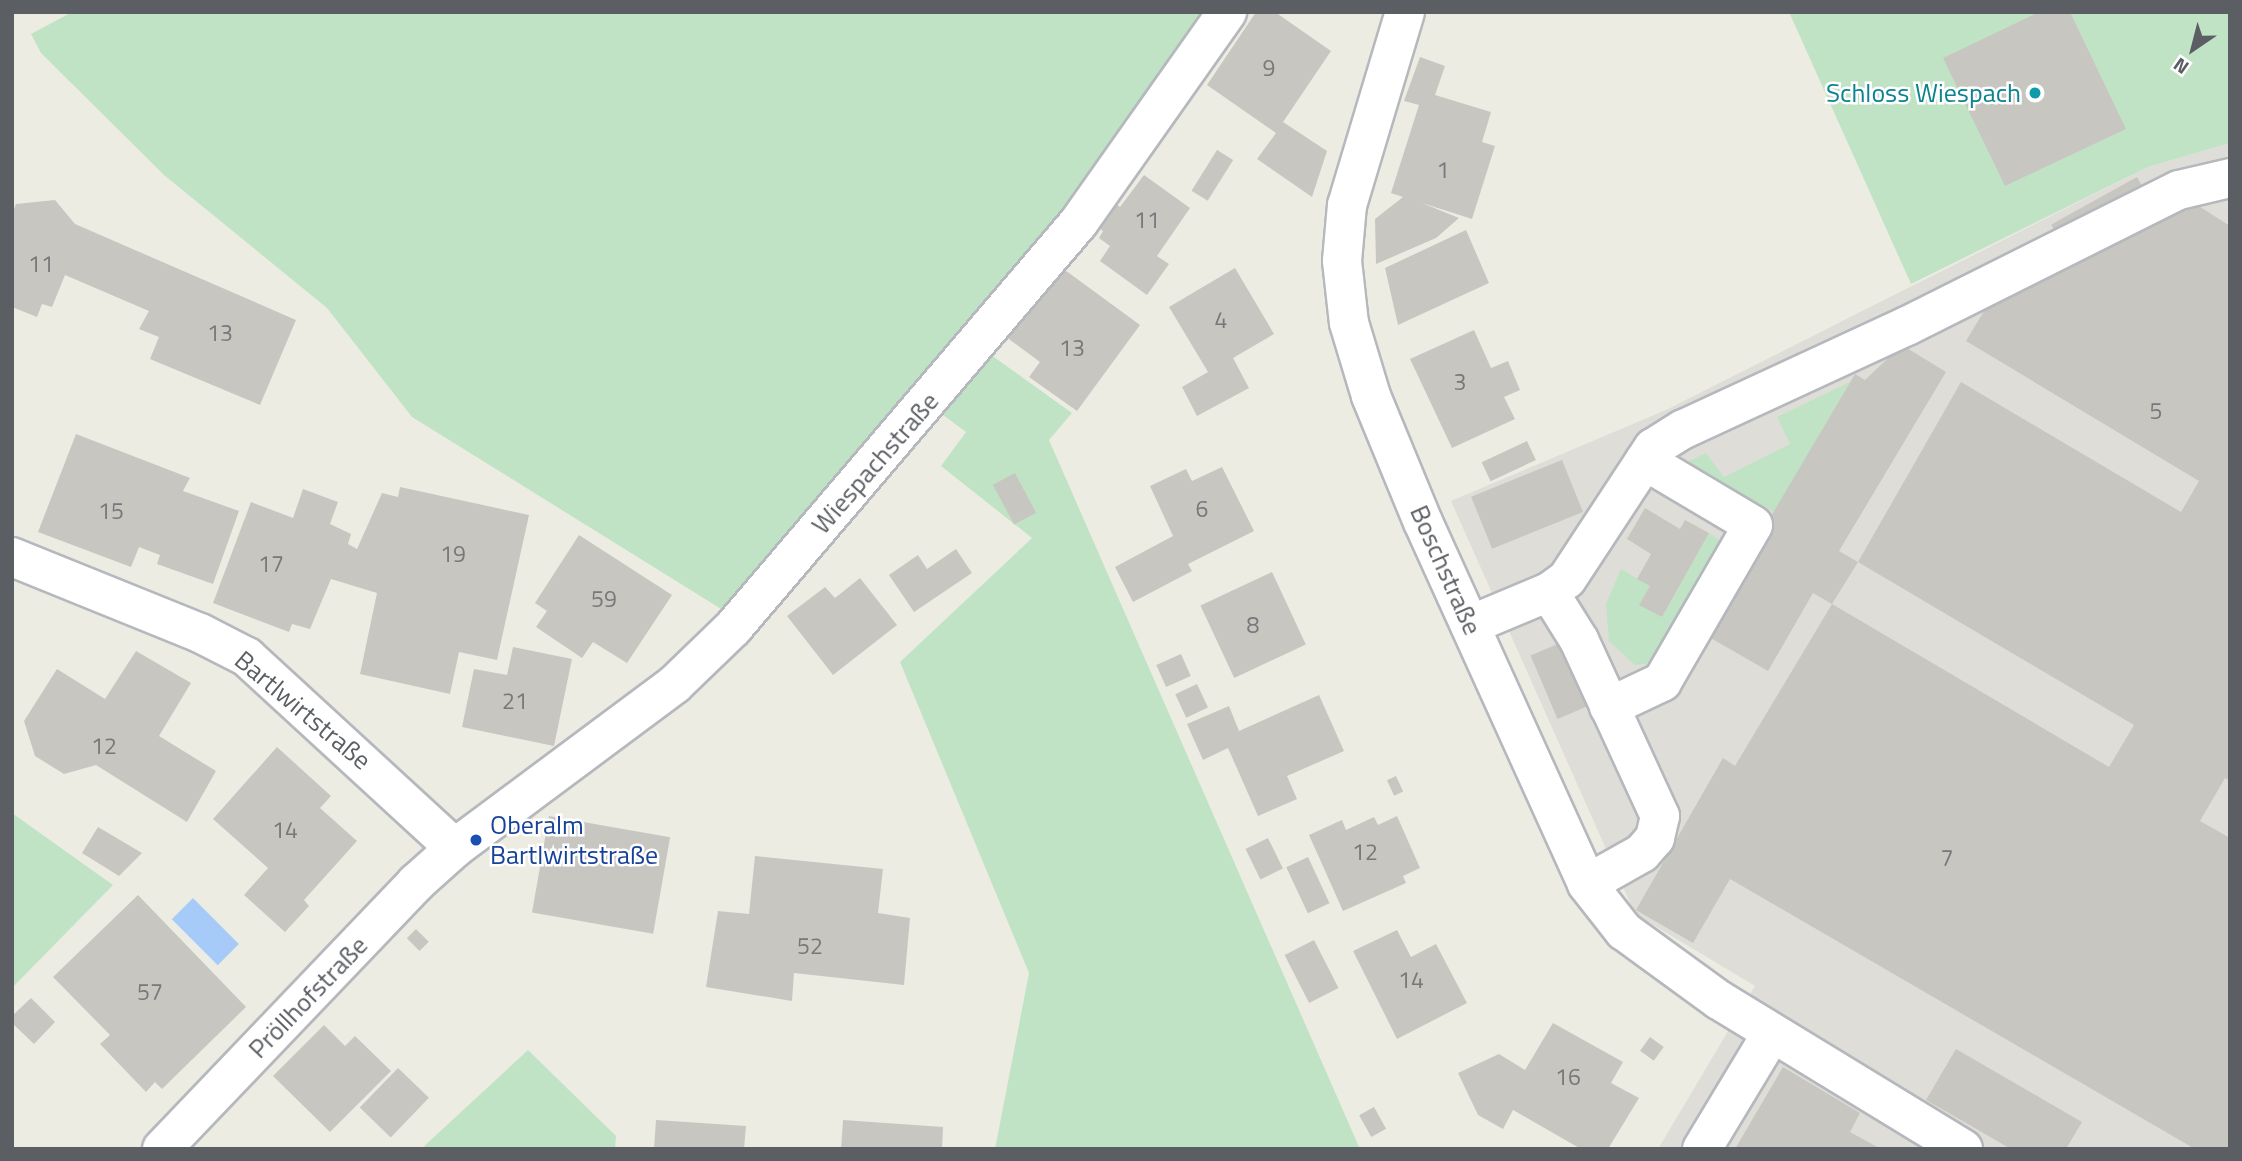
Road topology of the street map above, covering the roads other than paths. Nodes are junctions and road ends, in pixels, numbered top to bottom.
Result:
1 (1227, 12) edge
2 (1405, 12) edge
3 (2230, 178) edge
4 (1645, 461) junction
5 (12, 557) edge
6 (1549, 592) junction
7 (1470, 625) junction
8 (1609, 706) junction
9 (455, 848) junction
10 (1587, 884) junction
11 (1772, 1033) junction
12 (162, 1149) edge
13 (1702, 1149) edge
14 (1964, 1149) edge

1 - 9 street, Wiespachstraße
2 - 7 street, Boschstraße
3 - 4 street
4 - 6 street
4 - 8 street
5 - 9 street, Bartlwirtstraße
6 - 7 street
6 - 8 street
7 - 10 street, Boschstraße
8 - 10 street
9 - 12 street, Pröllhofstraße
10 - 11 street, Boschstraße
11 - 13 street
11 - 14 street, Boschstraße

